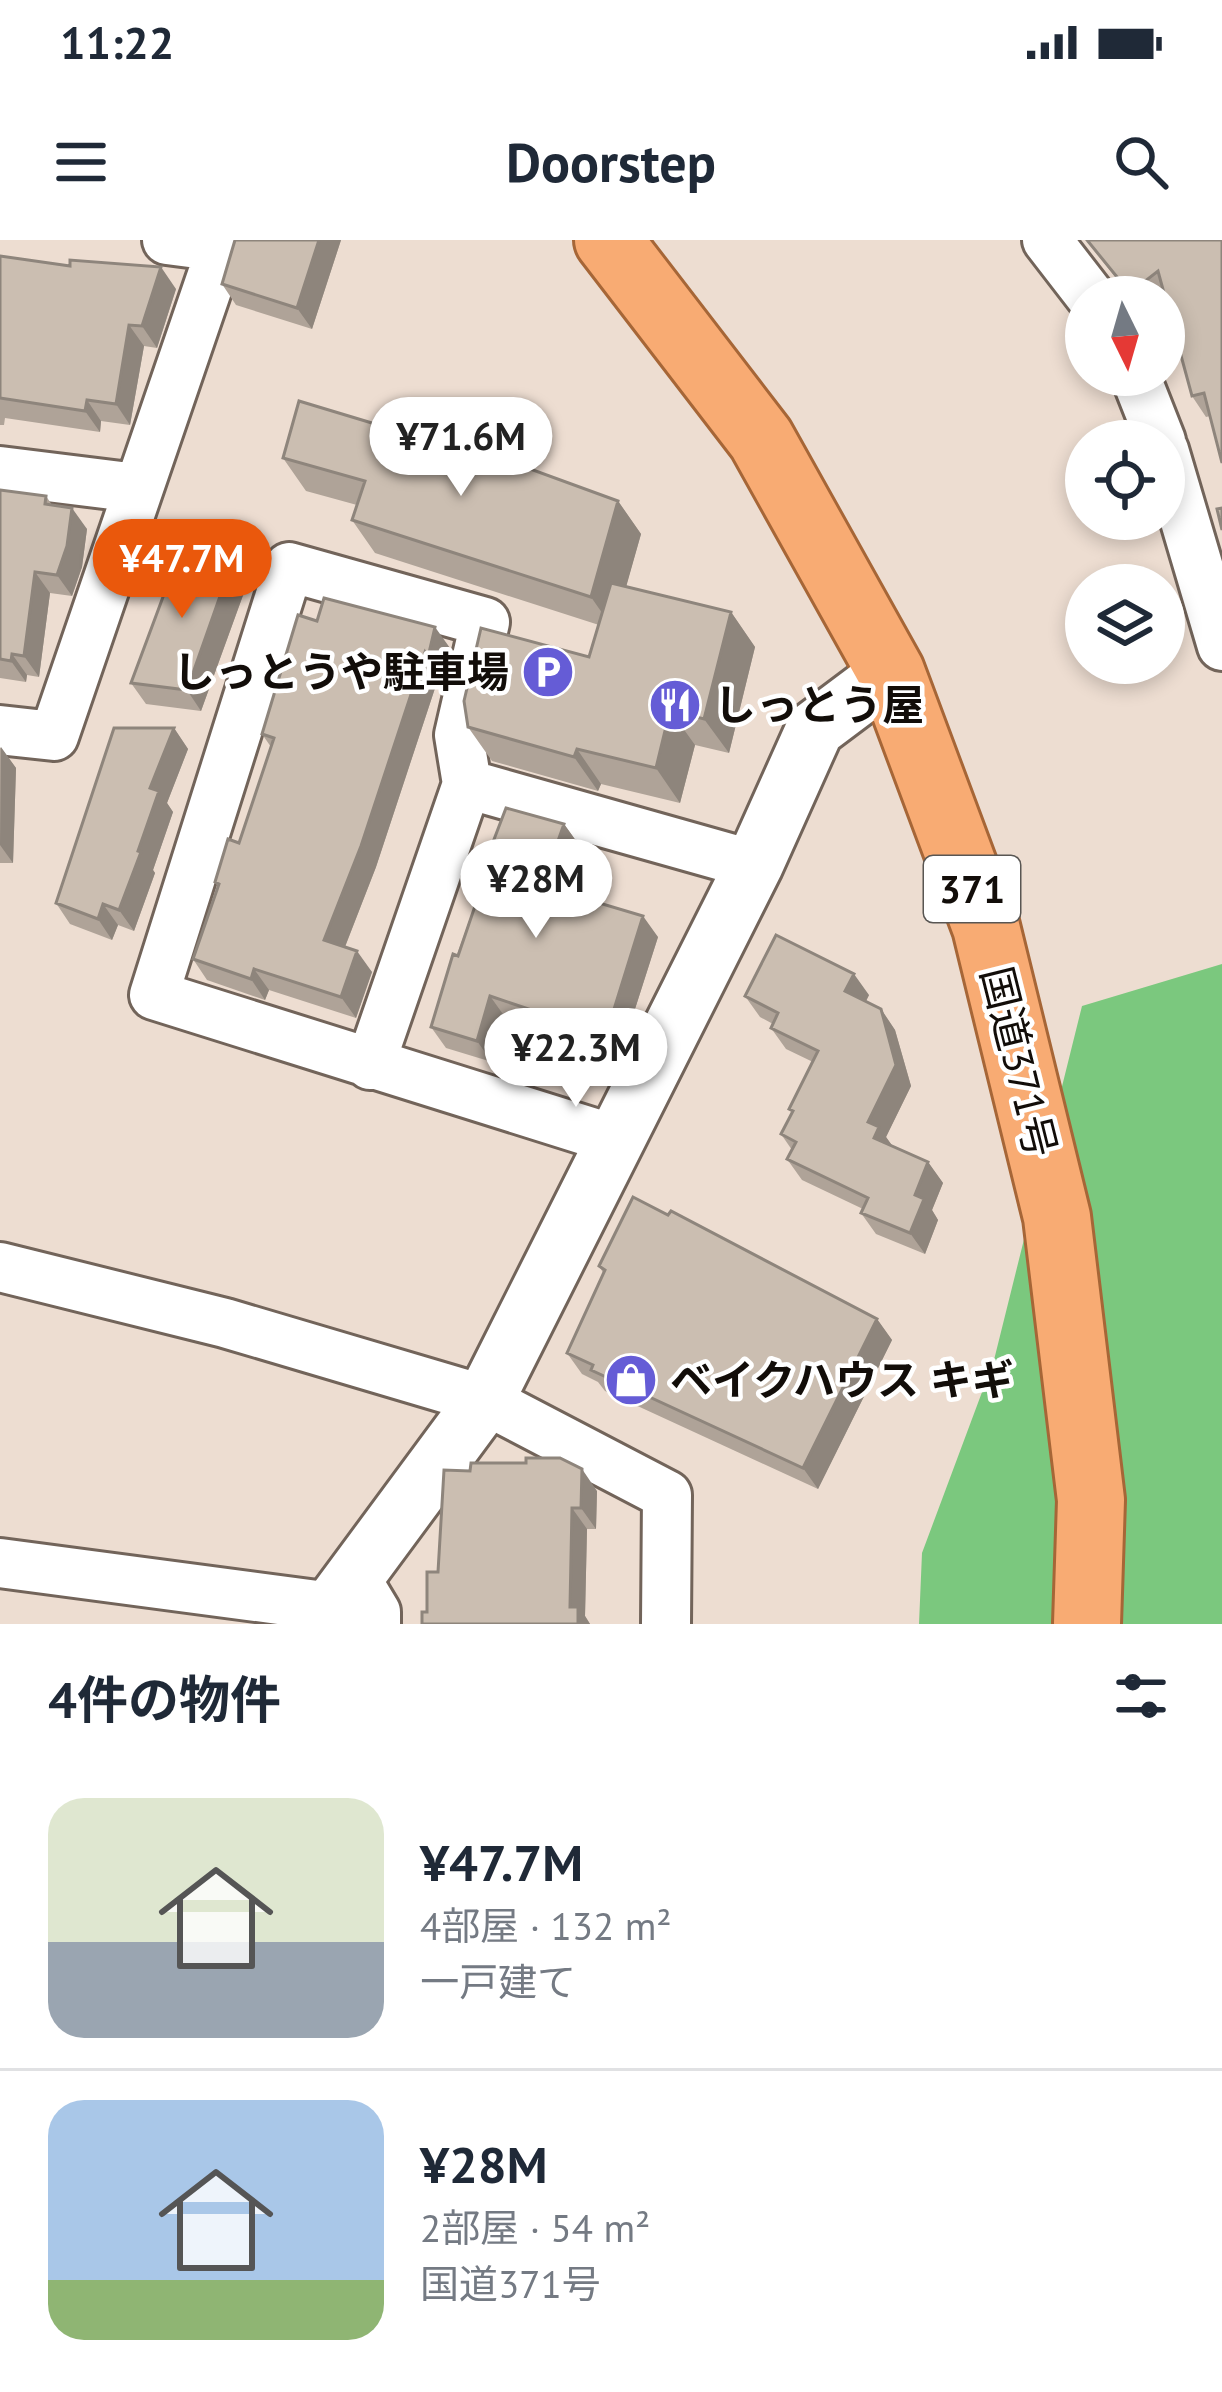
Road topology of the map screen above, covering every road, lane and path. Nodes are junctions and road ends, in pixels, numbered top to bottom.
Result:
1 (167, 240) edge
2 (608, 240) edge
3 (223, 243) edge
4 (1058, 244) edge
5 (1078, 276) edge
6 (0, 471) edge
7 (137, 488) junction
8 (1185, 521) edge
9 (1222, 646) edge
10 (891, 672) junction
11 (0, 730) edge
12 (467, 784) junction
13 (754, 865) junction
14 (370, 1065) junction
15 (613, 1139) junction
16 (0, 1267) edge
17 (485, 1400) junction
18 (0, 1563) edge
19 (344, 1608) edge
20 (665, 1624) edge
21 (1087, 1624) edge

1 - 3 street
2 - 10 highway, 国道371号 / 371
3 - 7 street
4 - 5 street
6 - 7 street
7 - 11 street
8 - 9 street
10 - 13 street
10 - 21 highway, 国道371号 / 371
12 - 13 street
12 - 14 street
12 - 14 street
13 - 15 street
14 - 15 street
15 - 17 street
16 - 17 street
17 - 19 street
17 - 20 street
18 - 19 street

